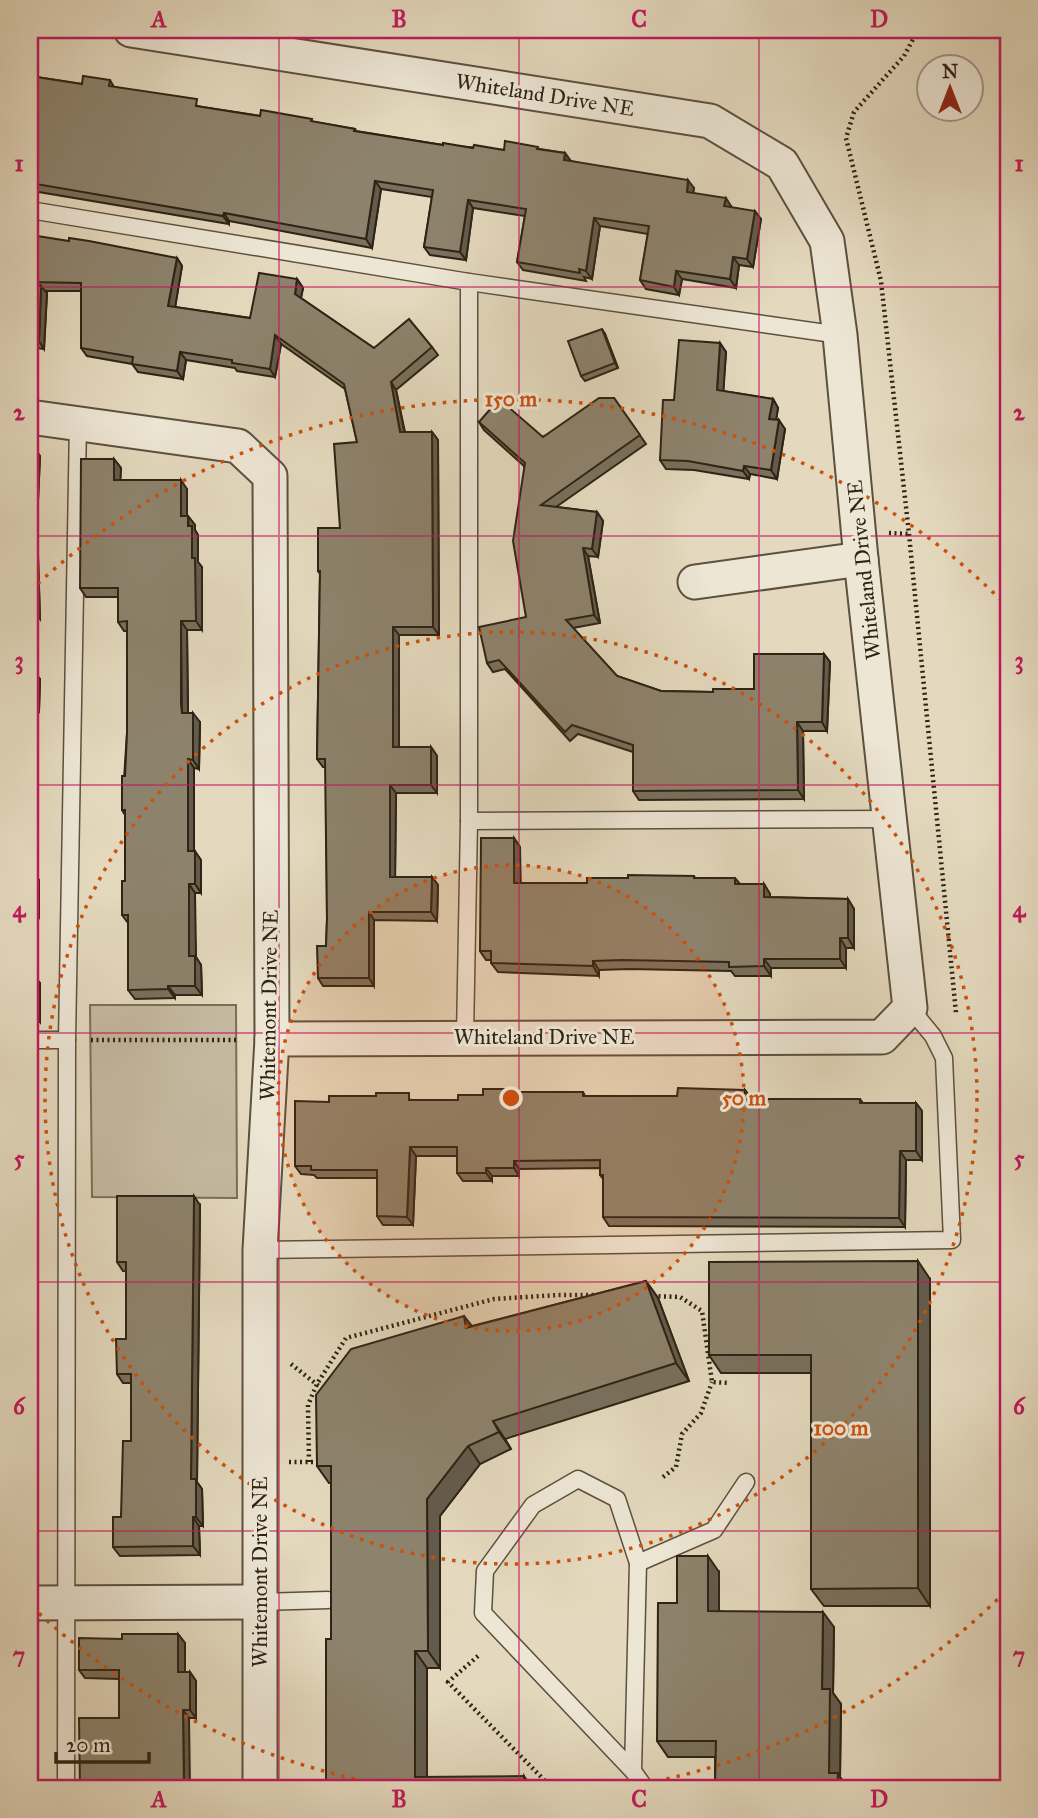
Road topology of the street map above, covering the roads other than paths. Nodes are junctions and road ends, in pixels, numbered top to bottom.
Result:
1 (131, 30) edge
2 (30, 210) edge
3 (469, 282) junction
4 (840, 335) junction
5 (30, 417) edge
6 (78, 423) junction
7 (862, 559) junction
8 (695, 582) dead end
9 (891, 819) junction
10 (469, 821) junction
11 (910, 1008) junction
12 (464, 1037) junction
13 (272, 1039) junction
14 (30, 1040) edge
15 (67, 1040) junction
16 (260, 1250) junction
17 (746, 1482) dead end
18 (638, 1563) junction
19 (328, 1600) edge
20 (260, 1602) junction
21 (30, 1603) edge
22 (65, 1604) junction
23 (633, 1771) junction
24 (66, 1788) edge
25 (260, 1788) edge
26 (645, 1788) edge

1 - 4 street, Whiteland Drive NE
2 - 3 lane
3 - 4 lane
3 - 10 lane
4 - 7 street, Whiteland Drive NE
5 - 6 street, Whitemont Drive NE
6 - 13 street, Whitemont Drive NE
6 - 15 lane
7 - 8 street
7 - 9 street, Whiteland Drive NE
9 - 10 lane
9 - 11 street, Whiteland Drive NE
10 - 12 lane
11 - 12 street, Whiteland Drive NE
11 - 16 lane
12 - 13 street, Whiteland Drive NE
13 - 16 street, Whitemont Drive NE
14 - 15 lane
15 - 22 lane
16 - 20 street, Whitemont Drive NE
17 - 18 lane
18 - 23 lane
18 - 23 lane
19 - 20 lane
20 - 22 street
20 - 25 street, Whitemont Drive NE
21 - 22 street
22 - 24 lane
23 - 26 lane

